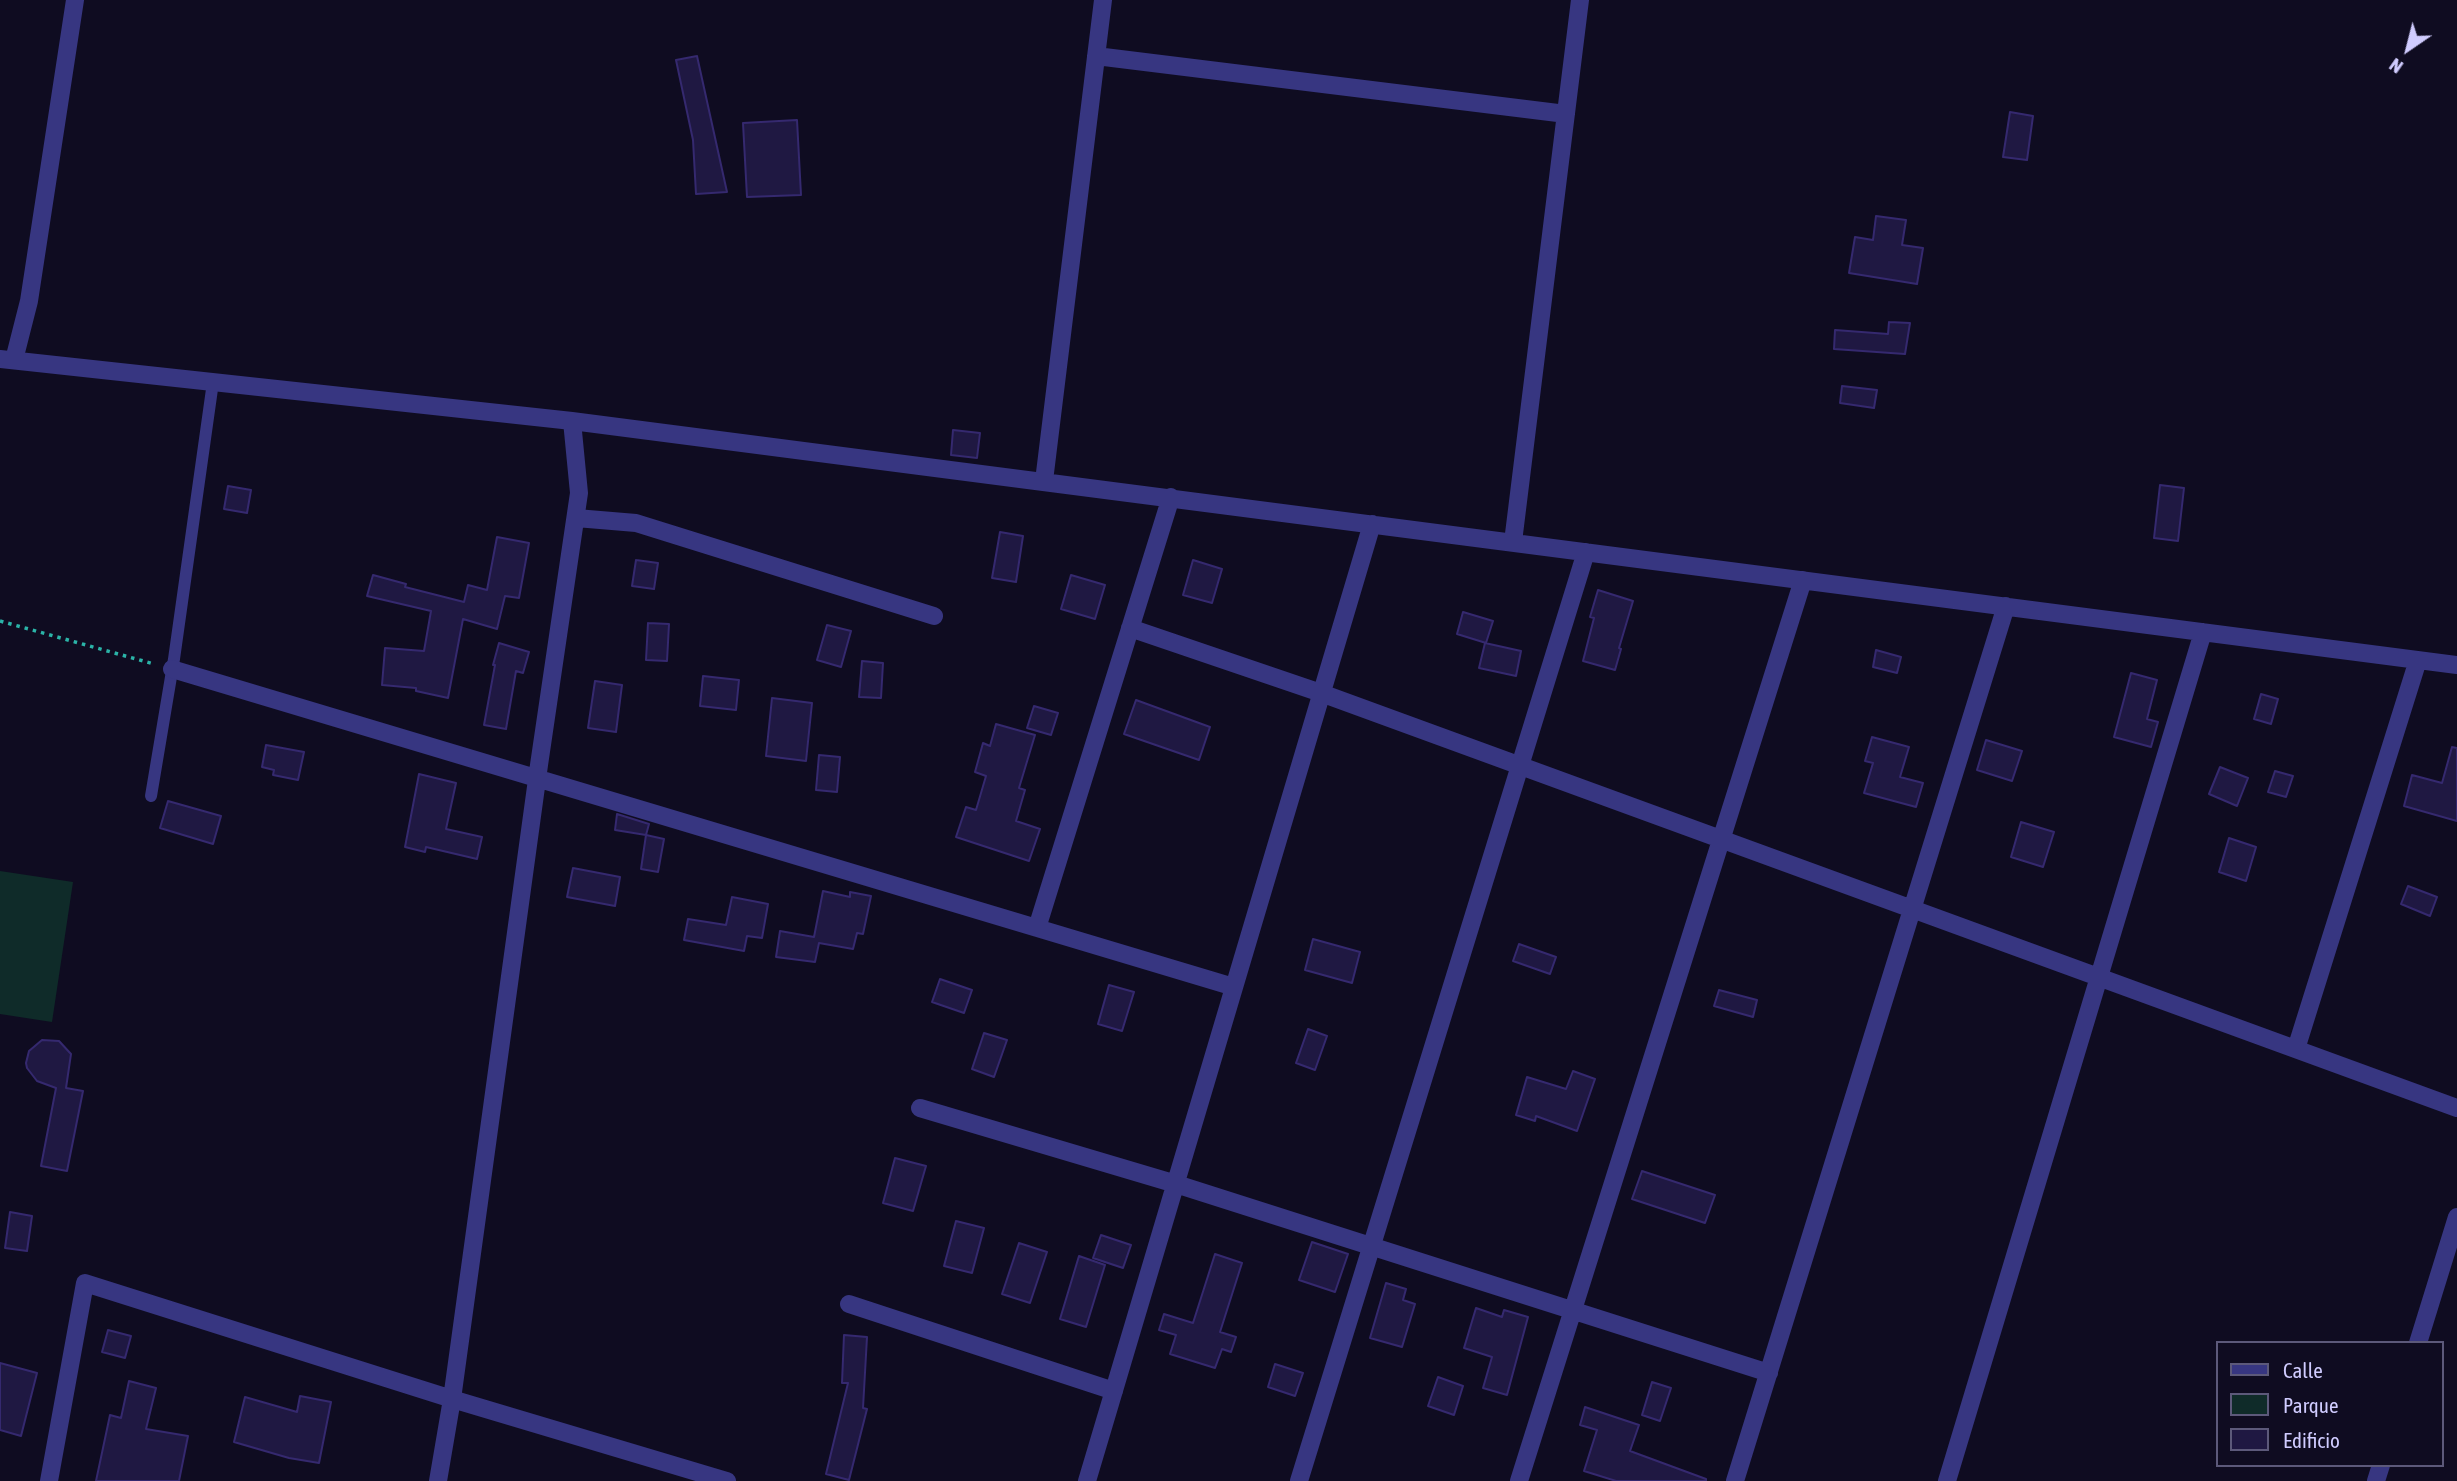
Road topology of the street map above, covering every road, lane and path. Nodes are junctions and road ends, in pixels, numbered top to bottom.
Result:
1 (75, 0) edge
2 (1103, 0) edge
3 (1580, 0) edge
4 (1096, 56) junction
5 (1566, 114) junction
6 (7, 360) edge
7 (213, 382) junction
8 (572, 421) junction
9 (1044, 481) junction
10 (1171, 498) junction
11 (576, 518) junction
12 (1372, 524) junction
13 (1513, 542) junction
14 (1586, 552) junction
15 (1803, 580) junction
16 (2006, 606) junction
17 (934, 616) dead end
18 (0, 621) edge
19 (1130, 628) junction
20 (2203, 632) junction
21 (2418, 660) junction
22 (2457, 665) edge
23 (172, 669) junction
24 (1321, 693) junction
25 (1520, 766) junction
26 (537, 778) junction
27 (151, 796) dead end
28 (1722, 840) junction
29 (1913, 909) junction
30 (1037, 928) junction
31 (2099, 977) junction
32 (1234, 987) junction
33 (2297, 1049) junction
34 (920, 1108) dead end
35 (2457, 1108) edge
36 (1176, 1184) junction
37 (2457, 1217) edge
38 (1372, 1247) junction
39 (849, 1304) dead end
40 (1573, 1311) junction
41 (2419, 1341) edge
42 (1769, 1373) junction
43 (1114, 1391) junction
44 (452, 1399) junction
45 (48, 1481) edge
46 (438, 1481) edge
47 (727, 1481) edge
48 (1087, 1481) edge
49 (1299, 1481) edge
50 (1519, 1481) edge
51 (1735, 1481) edge
52 (1947, 1481) edge

1 - 6 street
2 - 4 street
3 - 5 street
4 - 5 street
4 - 9 street
5 - 13 street
6 - 7 street
7 - 8 street
7 - 23 lane
8 - 9 street
8 - 11 street
9 - 10 street
10 - 12 street
10 - 19 street
11 - 17 street
11 - 26 street
12 - 13 street
12 - 24 street
13 - 14 street
14 - 15 street
14 - 25 street
15 - 16 street
15 - 28 street
16 - 20 street
16 - 29 street
18 - 23 path
19 - 24 street
19 - 30 street
20 - 21 street
20 - 31 street
21 - 22 street
21 - 33 street
23 - 26 street
23 - 27 lane
24 - 25 street
24 - 32 street
25 - 28 street
25 - 38 street
26 - 30 street
26 - 44 street
28 - 29 street
28 - 40 street
29 - 31 street
29 - 42 street
30 - 32 street
31 - 33 street
31 - 52 street
32 - 36 street
33 - 35 street
34 - 36 street
36 - 38 street
36 - 43 street
37 - 41 street
38 - 40 street
38 - 49 street
39 - 43 street
40 - 42 street
40 - 50 street
42 - 51 street
43 - 48 street
44 - 45 street
44 - 46 street
44 - 47 street

